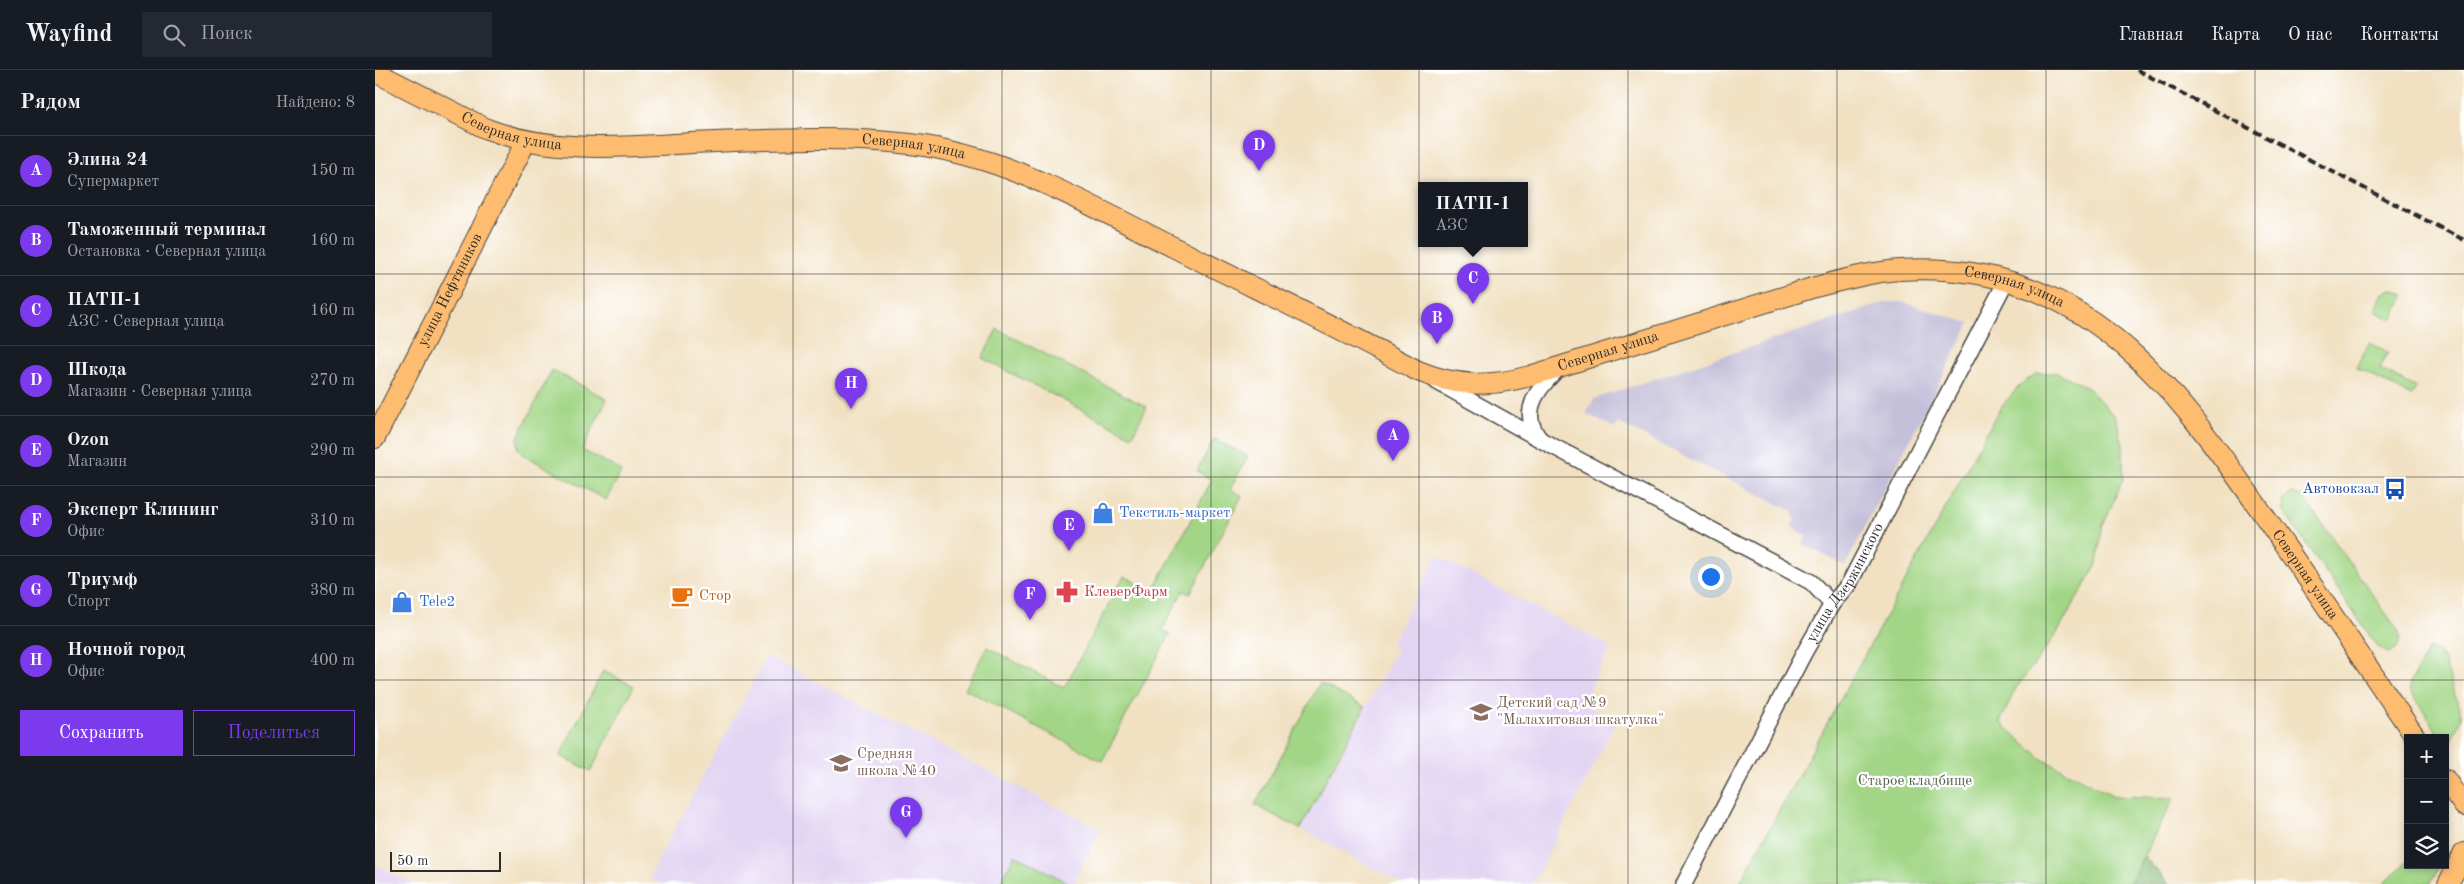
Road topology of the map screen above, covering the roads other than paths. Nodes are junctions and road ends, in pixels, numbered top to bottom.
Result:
1 (375, 72) edge
2 (526, 141) junction
3 (2006, 281) junction
4 (1559, 368) junction
5 (1418, 372) junction
6 (375, 438) edge
7 (1541, 440) junction
8 (1832, 604) junction
9 (2413, 734) edge
10 (2449, 775) edge
11 (2464, 780) edge
12 (2449, 785) edge
13 (2464, 806) edge
14 (2464, 853) edge
15 (1685, 884) edge
16 (2448, 884) edge

1 - 2 main road, Северная улица
2 - 5 main road, Северная улица
2 - 6 main road, улица Нефтяников
3 - 4 main road, Северная улица
3 - 8 street, улица Дзержинского
3 - 9 main road, Северная улица
4 - 5 main road, Северная улица
4 - 7 street
5 - 7 street, Северная улица
7 - 8 street, Северная улица
8 - 15 street, улица Дзержинского
10 - 11 main road
12 - 13 main road
14 - 16 main road

